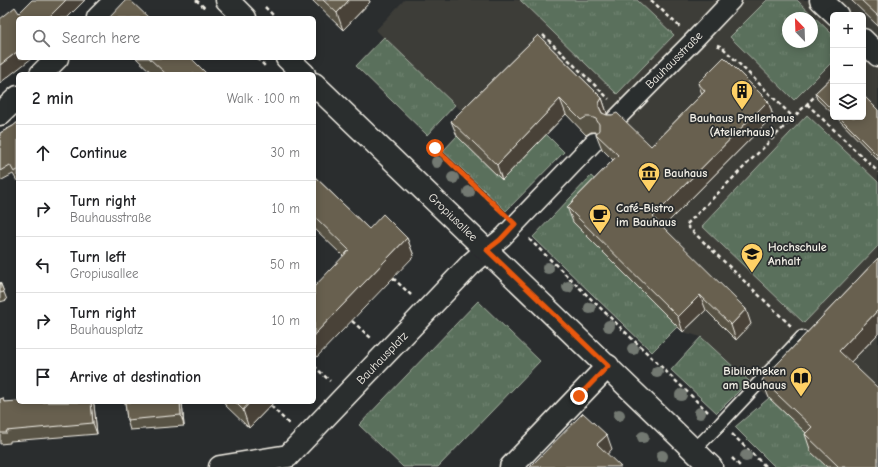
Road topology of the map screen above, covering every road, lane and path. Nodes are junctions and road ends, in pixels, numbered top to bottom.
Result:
1 (116, 0) edge
2 (226, 0) edge
3 (651, 0) edge
4 (732, 0) edge
5 (821, 0) edge
6 (834, 12) edge
7 (100, 16) edge
8 (243, 16) edge
9 (543, 35) dead end
10 (694, 40) junction
11 (866, 43) edge
12 (878, 55) edge
13 (55, 60) edge
14 (289, 60) edge
15 (43, 72) edge
16 (302, 72) edge
17 (316, 86) edge
18 (822, 88) edge
19 (16, 99) edge
20 (807, 104) junction
21 (0, 114) edge
22 (618, 116) joint
23 (793, 117) junction
24 (594, 142) dead end
25 (435, 148) dead end
26 (878, 172) edge
27 (515, 224) junction
28 (487, 250) junction
29 (393, 278) dead end
30 (414, 298) dead end
31 (352, 321) dead end
32 (802, 336) joint
33 (373, 341) dead end
34 (608, 366) junction
35 (316, 368) edge
36 (333, 384) dead end
37 (271, 406) dead end
38 (721, 423) junction
39 (291, 426) dead end
40 (694, 450) junction
41 (294, 461) edge
42 (220, 467) edge
43 (511, 467) edge
44 (711, 467) edge
45 (766, 467) edge

1 - 7 street
2 - 8 street
3 - 10 path
4 - 10 street, Bauhausstraße
5 - 6 street
9 - 22 path
10 - 22 street, Bauhausstraße
10 - 23 path
11 - 12 street
13 - 15 street
14 - 16 street
17 - 28 street, Gropiusallee
18 - 20 path
19 - 21 street
20 - 23 path
20 - 26 path
23 - 32 path
24 - 27 street
25 - 27 path
27 - 28 street
27 - 38 path
28 - 34 street, Gropiusallee
28 - 41 street, Bauhausplatz
29 - 30 path
31 - 33 path
32 - 38 lane
34 - 40 street, Gropiusallee
34 - 43 street
35 - 36 path
37 - 39 path
38 - 40 lane
38 - 45 path
40 - 44 street, Gropiusallee
41 - 42 street

